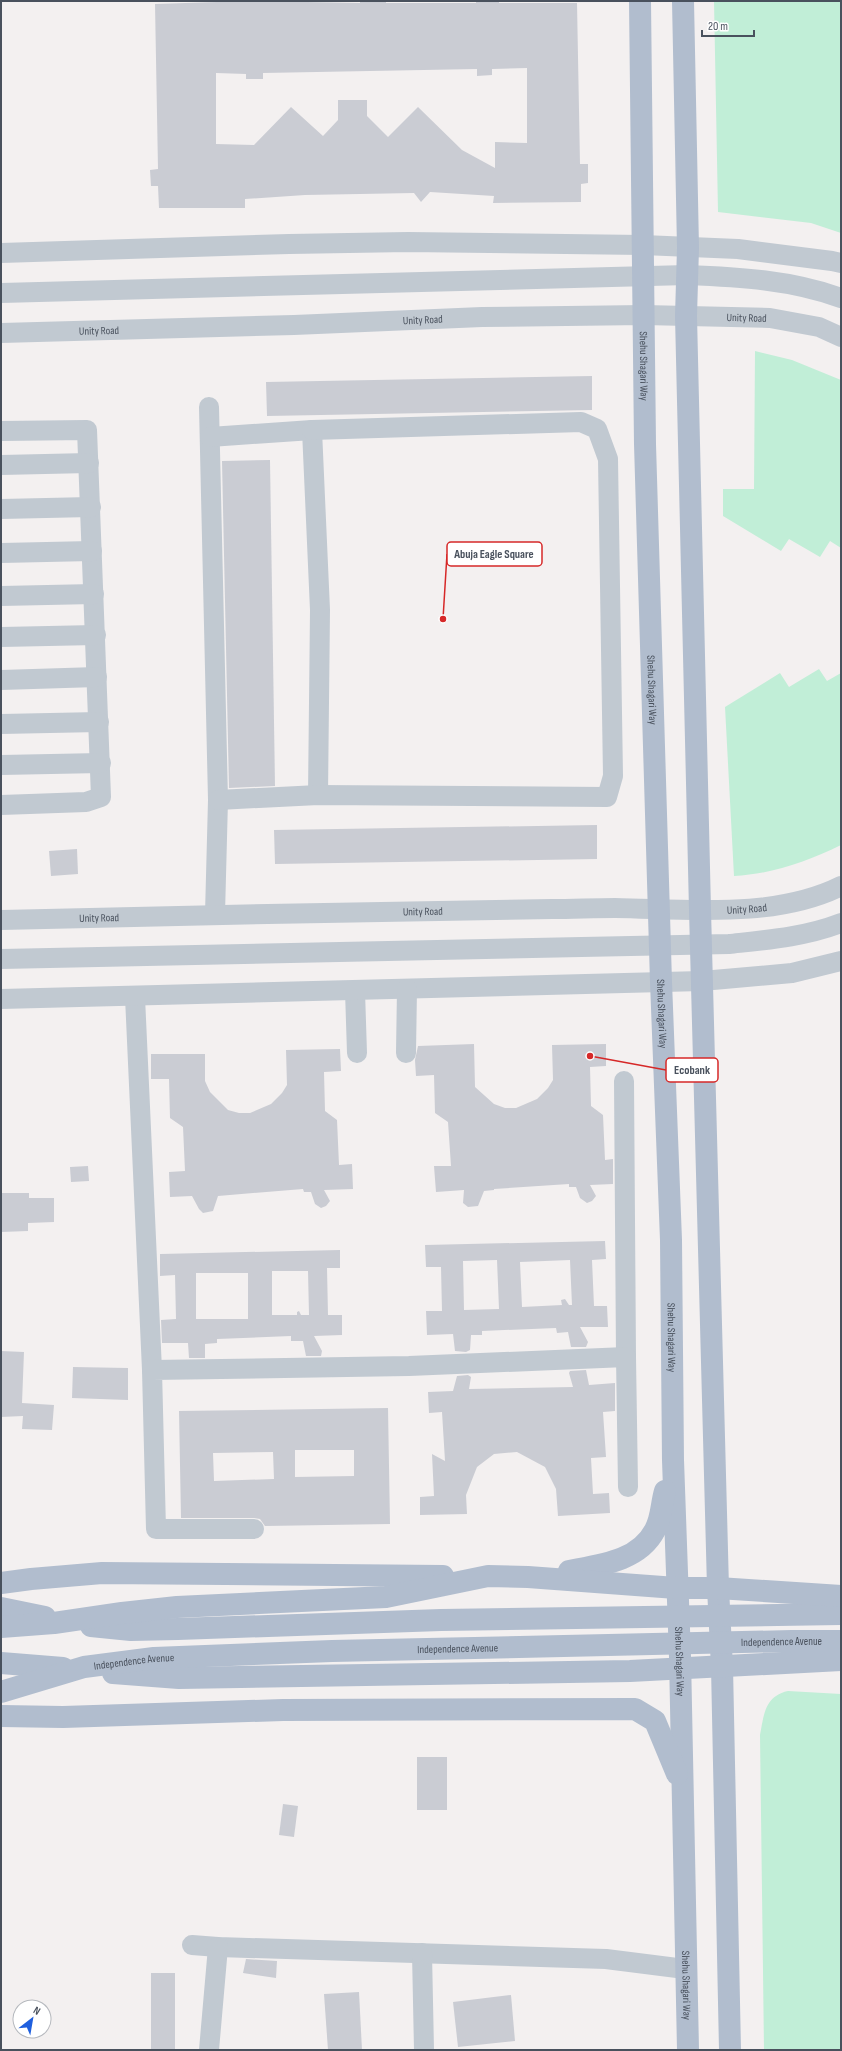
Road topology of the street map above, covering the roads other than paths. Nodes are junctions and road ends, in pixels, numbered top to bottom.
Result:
1 (640, 1) edge
2 (683, 1) edge
3 (644, 245) junction
4 (688, 248) junction
5 (1, 253) edge
6 (841, 263) edge
7 (644, 275) junction
8 (687, 275) junction
9 (1, 293) edge
10 (841, 298) edge
11 (644, 315) junction
12 (686, 316) junction
13 (1, 333) edge
14 (841, 337) edge
15 (209, 407) dead end
16 (312, 430) junction
17 (1, 432) edge
18 (210, 438) junction
19 (89, 463) junction
20 (1, 465) edge
21 (91, 507) junction
22 (1, 509) edge
23 (92, 551) junction
24 (1, 553) edge
25 (94, 594) junction
26 (1, 596) edge
27 (96, 635) junction
28 (1, 637) edge
29 (97, 677) junction
30 (1, 680) edge
31 (99, 722) junction
32 (1, 724) edge
33 (101, 763) junction
34 (1, 765) edge
35 (318, 795) junction
36 (218, 800) junction
37 (1, 805) edge
38 (841, 886) edge
39 (660, 910) junction
40 (700, 910) junction
41 (215, 914) junction
42 (1, 920) edge
43 (841, 923) edge
44 (660, 944) junction
45 (701, 944) junction
46 (1, 959) edge
47 (841, 961) edge
48 (702, 981) junction
49 (661, 982) junction
50 (407, 989) junction
51 (355, 991) junction
52 (136, 997) junction
53 (1, 999) edge
54 (357, 1053) dead end
55 (406, 1053) dead end
56 (624, 1081) dead end
57 (626, 1357) junction
58 (152, 1370) junction
59 (673, 1460) junction
60 (628, 1487) dead end
61 (254, 1529) dead end
62 (488, 1576) junction
63 (528, 1577) junction
64 (1, 1583) edge
65 (677, 1596) junction
66 (841, 1596) edge
67 (719, 1597) junction
68 (1, 1608) edge
69 (841, 1614) edge
70 (1, 1627) edge
71 (841, 1641) edge
72 (722, 1660) junction
73 (841, 1660) edge
74 (1, 1663) edge
75 (680, 1663) junction
76 (1, 1692) edge
77 (1, 1716) edge
78 (682, 1786) junction
79 (192, 1944) dead end
80 (218, 1947) junction
81 (422, 1953) junction
82 (685, 1969) junction
83 (209, 2050) edge
84 (424, 2050) edge
85 (688, 2050) edge
86 (730, 2050) edge

1 - 3 main road, Shehu Shagari Way
2 - 4 main road
3 - 4 street
3 - 5 street
3 - 7 main road, Shehu Shagari Way
4 - 6 street
4 - 8 main road
7 - 8 street
7 - 9 street
7 - 11 main road, Shehu Shagari Way
8 - 10 street
8 - 12 main road
11 - 12 street, Unity Road
11 - 13 street, Unity Road
11 - 39 main road, Shehu Shagari Way
12 - 14 street, Unity Road
12 - 40 main road
15 - 18 street
16 - 18 street
16 - 35 street
16 - 35 street
17 - 19 street
18 - 36 street
19 - 20 street
19 - 21 street
21 - 22 street
21 - 23 street
23 - 24 street
23 - 25 street
25 - 26 street
25 - 27 street
27 - 28 street
27 - 29 street
29 - 30 street
29 - 31 street
31 - 32 street
31 - 33 street
33 - 34 street
33 - 37 street
35 - 36 street
36 - 41 street
38 - 40 street, Unity Road
39 - 40 street, Unity Road
39 - 41 street, Unity Road
39 - 44 main road, Shehu Shagari Way
40 - 45 main road
41 - 42 street, Unity Road
43 - 45 street
44 - 45 street
44 - 46 street
44 - 49 main road, Shehu Shagari Way
45 - 48 main road
47 - 48 street
48 - 49 street
48 - 67 main road
49 - 50 street
49 - 59 main road, Shehu Shagari Way
50 - 51 street
50 - 55 street
51 - 52 street
51 - 54 street
52 - 53 street
52 - 58 street
56 - 57 street
57 - 58 street
57 - 60 street
58 - 61 street
59 - 63 main road
59 - 65 main road, Shehu Shagari Way
62 - 63 main road
62 - 64 main road
62 - 70 main road
63 - 65 main road
65 - 67 main road
65 - 75 main road, Shehu Shagari Way
66 - 67 main road
67 - 72 main road
68 - 69 main road
71 - 76 main road, Independence Avenue
72 - 73 main road, Independence Avenue
72 - 75 main road, Independence Avenue
72 - 86 main road
74 - 75 main road, Independence Avenue
75 - 78 main road, Shehu Shagari Way
77 - 78 main road
78 - 82 main road, Shehu Shagari Way
79 - 80 street
80 - 81 street
80 - 83 street
81 - 82 street
81 - 84 street
82 - 85 main road, Shehu Shagari Way

